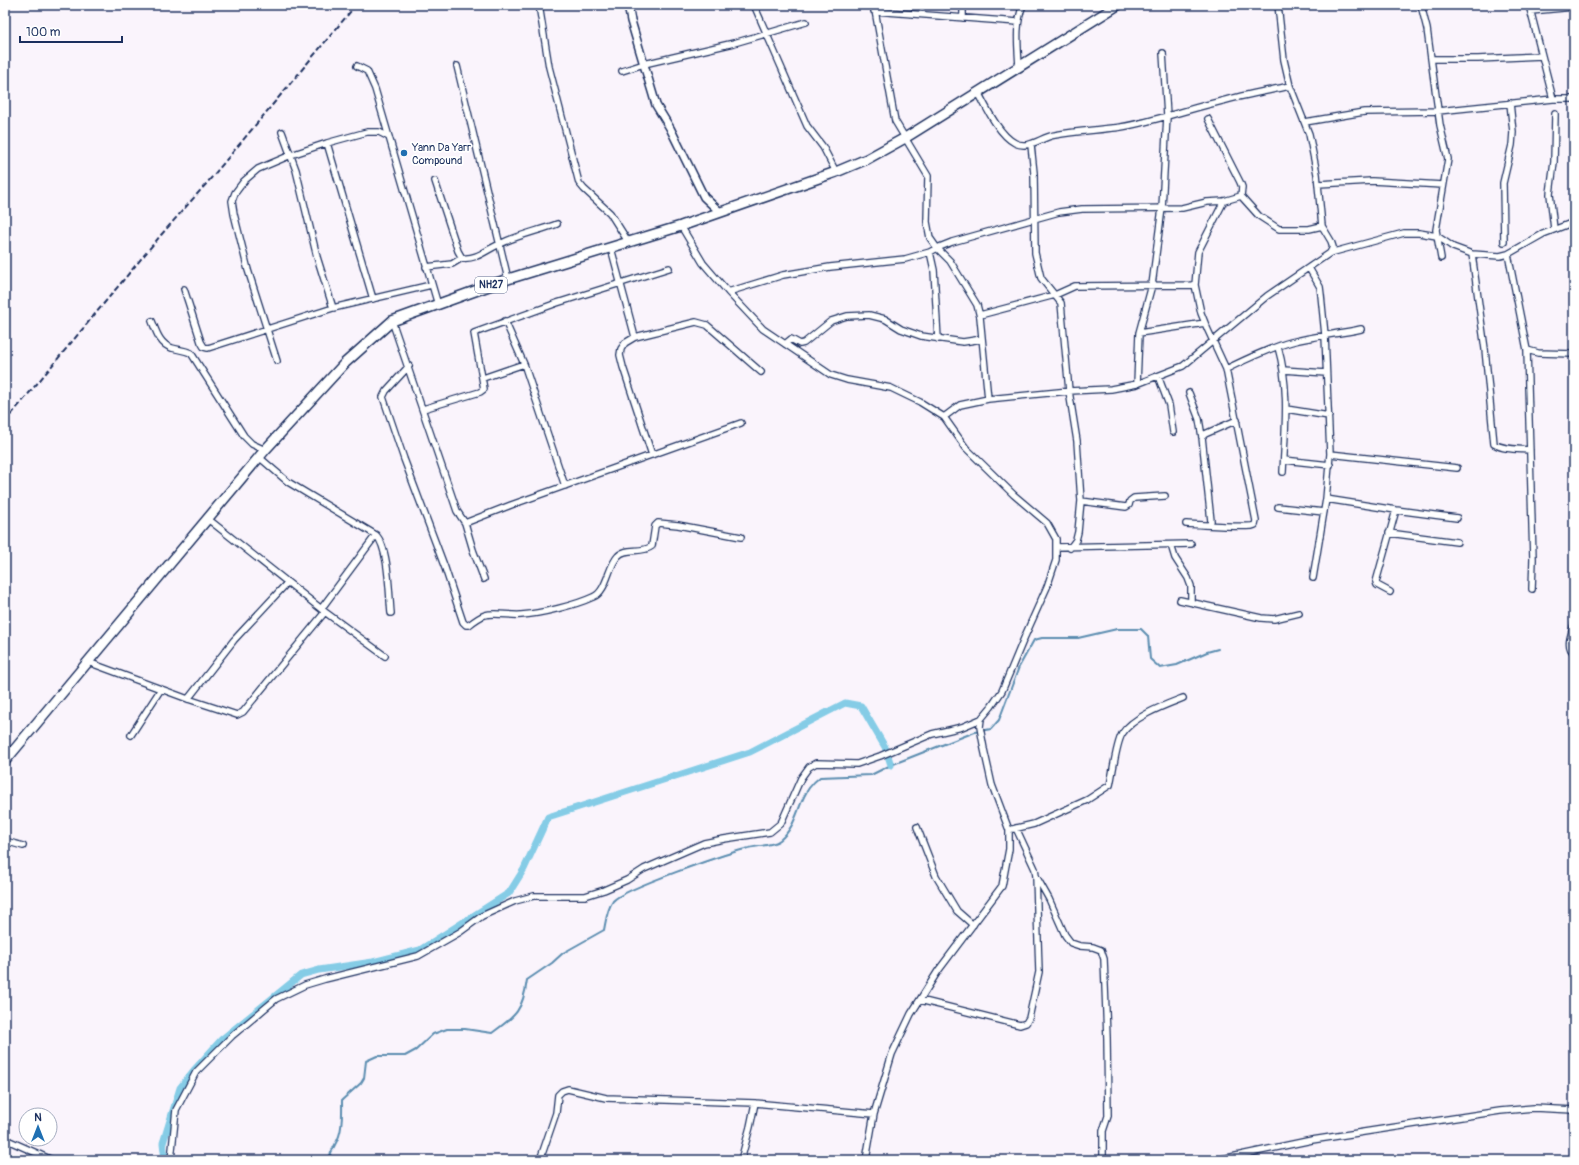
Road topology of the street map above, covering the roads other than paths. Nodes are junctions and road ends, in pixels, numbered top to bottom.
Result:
1 (539, 5) edge
2 (628, 5) edge
3 (754, 5) edge
4 (963, 5) edge
5 (1023, 5) edge
6 (1118, 5) edge
7 (1278, 5) edge
8 (1421, 5) edge
9 (1554, 6) edge
10 (1574, 7) edge
11 (874, 8) edge
12 (1530, 8) edge
13 (963, 18) junction
14 (806, 22) dead end
15 (1018, 22) junction
16 (766, 33) junction
17 (1163, 53) dead end
18 (1542, 56) junction
19 (1431, 60) junction
20 (644, 64) junction
21 (357, 66) dead end
22 (457, 66) dead end
23 (1019, 67) junction
24 (622, 71) dead end
25 (1290, 86) junction
26 (978, 92) junction
27 (1553, 99) junction
28 (1574, 99) edge
29 (1510, 103) junction
30 (1438, 111) junction
31 (1554, 114) dead end
32 (1167, 116) junction
33 (1208, 119) dead end
34 (1305, 122) junction
35 (282, 132) dead end
36 (389, 137) junction
37 (905, 138) junction
38 (327, 143) junction
39 (1030, 145) junction
40 (291, 155) junction
41 (836, 172) junction
42 (435, 181) dead end
43 (1318, 184) junction
44 (1443, 185) junction
45 (1241, 196) junction
46 (1224, 201) junction
47 (1162, 208) junction
48 (720, 212) junction
49 (1033, 219) junction
50 (1574, 222) edge
51 (557, 224) dead end
52 (681, 226) junction
53 (1322, 226) junction
54 (1554, 229) junction
55 (1437, 236) junction
56 (1504, 242) dead end
57 (500, 243) junction
58 (629, 243) junction
59 (611, 248) junction
60 (937, 248) junction
61 (930, 252) junction
62 (1330, 253) junction
63 (1472, 254) junction
64 (1508, 254) junction
65 (462, 258) junction
66 (1441, 258) dead end
67 (426, 267) junction
68 (669, 268) dead end
69 (1309, 268) junction
70 (508, 279) junction
71 (621, 282) junction
72 (1196, 284) junction
73 (432, 285) junction
74 (1152, 285) junction
75 (184, 289) dead end
76 (728, 292) junction
77 (1055, 295) junction
78 (373, 299) junction
79 (438, 305) junction
80 (333, 308) junction
81 (980, 315) junction
82 (505, 320) junction
83 (152, 321) dead end
84 (392, 321) junction
85 (1205, 323) junction
86 (267, 329) junction
87 (1361, 329) dead end
88 (1139, 333) junction
89 (1325, 334) junction
90 (635, 336) junction
91 (938, 339) junction
92 (982, 340) junction
93 (1212, 341) junction
94 (785, 344) junction
95 (1278, 346) junction
96 (1527, 350) junction
97 (1574, 354) edge
98 (277, 361) dead end
99 (524, 364) junction
100 (408, 366) junction
101 (1226, 369) junction
102 (1283, 370) junction
103 (761, 372) dead end
104 (1326, 373) junction
105 (1158, 376) junction
106 (482, 378) junction
107 (1138, 384) junction
108 (1069, 391) junction
109 (1189, 393) dead end
110 (988, 399) junction
111 (423, 409) junction
112 (1286, 409) junction
113 (1329, 416) junction
114 (944, 417) junction
115 (1237, 420) junction
116 (741, 423) dead end
117 (1174, 432) dead end
118 (1202, 437) junction
119 (1530, 450) junction
120 (262, 454) junction
121 (1330, 454) junction
122 (652, 455) junction
123 (1284, 460) junction
124 (1330, 464) junction
125 (1457, 468) dead end
126 (1283, 472) dead end
127 (565, 486) junction
128 (1165, 496) dead end
129 (1326, 499) junction
130 (1081, 502) junction
131 (1278, 507) dead end
132 (1396, 510) junction
133 (1324, 512) junction
134 (1457, 518) dead end
135 (208, 519) junction
136 (465, 523) junction
137 (1186, 524) dead end
138 (1210, 524) junction
139 (1389, 533) junction
140 (376, 535) junction
141 (741, 537) dead end
142 (1457, 542) dead end
143 (1191, 544) dead end
144 (1171, 545) junction
145 (1056, 547) junction
146 (1070, 548) junction
147 (1313, 578) dead end
148 (484, 580) dead end
149 (287, 583) junction
150 (1532, 589) dead end
151 (1390, 592) dead end
152 (1180, 600) dead end
153 (1191, 602) junction
154 (323, 610) junction
155 (391, 613) dead end
156 (1299, 613) dead end
157 (1574, 624) edge
158 (1574, 653) edge
159 (385, 656) dead end
160 (88, 662) junction
161 (161, 689) junction
162 (1183, 698) dead end
163 (188, 699) junction
164 (981, 719) junction
165 (131, 735) dead end
166 (5, 761) edge
167 (917, 827) dead end
168 (1016, 828) junction
169 (1009, 830) junction
170 (5, 841) edge
171 (23, 846) dead end
172 (1036, 876) junction
173 (973, 925) junction
174 (920, 1000) junction
175 (755, 1103) junction
176 (1574, 1110) edge
177 (874, 1114) junction
178 (5, 1139) edge
179 (52, 1160) edge
180 (171, 1160) edge
181 (540, 1160) edge
182 (741, 1160) edge
183 (866, 1160) edge
184 (1103, 1160) edge
185 (1217, 1160) edge

1 - 58 street
2 - 20 street
3 - 16 street
4 - 13 street
5 - 15 street
6 - 23 highway, NH27
7 - 25 street
8 - 19 street
9 - 10 street
9 - 12 street
11 - 13 street
11 - 37 street
12 - 18 street
13 - 15 street
14 - 16 street
15 - 23 street
16 - 20 street
16 - 41 street
17 - 32 street
18 - 19 street
18 - 27 street
19 - 30 street
20 - 24 street
20 - 48 street
21 - 36 street
22 - 57 street
23 - 26 highway, NH27
25 - 32 street
25 - 34 street
26 - 37 highway, NH27
26 - 39 street
27 - 28 street
27 - 29 street
29 - 30 street
29 - 56 street
30 - 34 street
30 - 44 street
31 - 54 street
32 - 39 street
32 - 47 street
33 - 45 street
34 - 43 street
35 - 40 street
36 - 38 street
36 - 67 street
37 - 41 highway, NH27
37 - 60 street
38 - 40 street
38 - 78 street
39 - 49 street
40 - 80 street
40 - 86 street
41 - 48 highway, NH27
42 - 65 street
43 - 44 street
43 - 53 street
44 - 55 street
45 - 46 street
45 - 53 street
46 - 47 street
46 - 72 street
47 - 49 street
47 - 74 street
48 - 52 highway, NH27
49 - 60 street
49 - 77 street
50 - 54 street
51 - 57 street
52 - 58 highway, NH27
52 - 76 street
53 - 62 street
54 - 64 street
55 - 62 street
55 - 63 street
55 - 66 street
57 - 65 street
57 - 70 street
58 - 59 highway, NH27
59 - 70 highway, NH27
59 - 71 street
60 - 61 street
60 - 81 street
61 - 76 street
61 - 91 street
62 - 69 street
63 - 64 street
63 - 119 street
64 - 96 street
65 - 67 street
67 - 73 street
68 - 71 street
69 - 89 street
69 - 93 street
70 - 79 highway, NH27
71 - 82 street
71 - 90 street
72 - 74 street
72 - 85 street
73 - 78 street
73 - 79 street
74 - 77 street
74 - 88 street
75 - 86 street
76 - 94 street
77 - 81 street
77 - 108 street
78 - 80 street
79 - 84 highway, NH27
80 - 86 street
81 - 92 street
82 - 99 street
82 - 106 street
83 - 120 street
84 - 100 street
84 - 120 highway, NH27
85 - 88 street
85 - 93 street
86 - 98 street
87 - 89 street
88 - 107 street
89 - 95 street
89 - 104 street
90 - 103 street
90 - 122 street
91 - 92 street
91 - 94 street
92 - 110 street
93 - 101 street
93 - 105 street
94 - 114 street
95 - 101 street
95 - 102 street
96 - 97 street
96 - 119 street
99 - 106 street
99 - 127 street
100 - 111 street
100 - 141 street
101 - 115 street
102 - 104 street
102 - 112 street
104 - 113 street
105 - 107 street
105 - 117 street
106 - 111 street
107 - 108 street
108 - 110 street
108 - 130 street
109 - 118 street
110 - 114 street
111 - 136 street
112 - 113 street
112 - 123 street
113 - 121 street
114 - 145 street
115 - 118 street
115 - 138 street
116 - 122 street
118 - 138 street
119 - 150 street
120 - 135 highway, NH27
120 - 140 street
121 - 124 street
121 - 125 street
122 - 127 street
123 - 124 street
123 - 126 street
124 - 129 street
127 - 136 street
128 - 130 street
129 - 132 street
129 - 133 street
130 - 146 street
131 - 133 street
132 - 134 street
132 - 139 street
133 - 147 street
135 - 149 street
135 - 160 highway, NH27
136 - 148 street
137 - 138 street
139 - 142 street
139 - 151 street
140 - 154 street
140 - 155 street
143 - 144 street
144 - 146 street
144 - 153 street
145 - 146 street
145 - 164 street
149 - 154 street
149 - 163 street
152 - 153 street
153 - 156 street
154 - 159 street
154 - 163 street
157 - 158 street
160 - 161 street
160 - 166 highway, NH27
161 - 163 street
161 - 165 street
162 - 168 street
164 - 169 street
164 - 180 street
167 - 173 street
168 - 169 street
168 - 172 street
169 - 173 street
170 - 171 street
172 - 174 street
172 - 184 street
173 - 174 street
174 - 177 street
175 - 177 street
175 - 181 street
175 - 182 street
176 - 185 street
177 - 183 street
178 - 179 street

